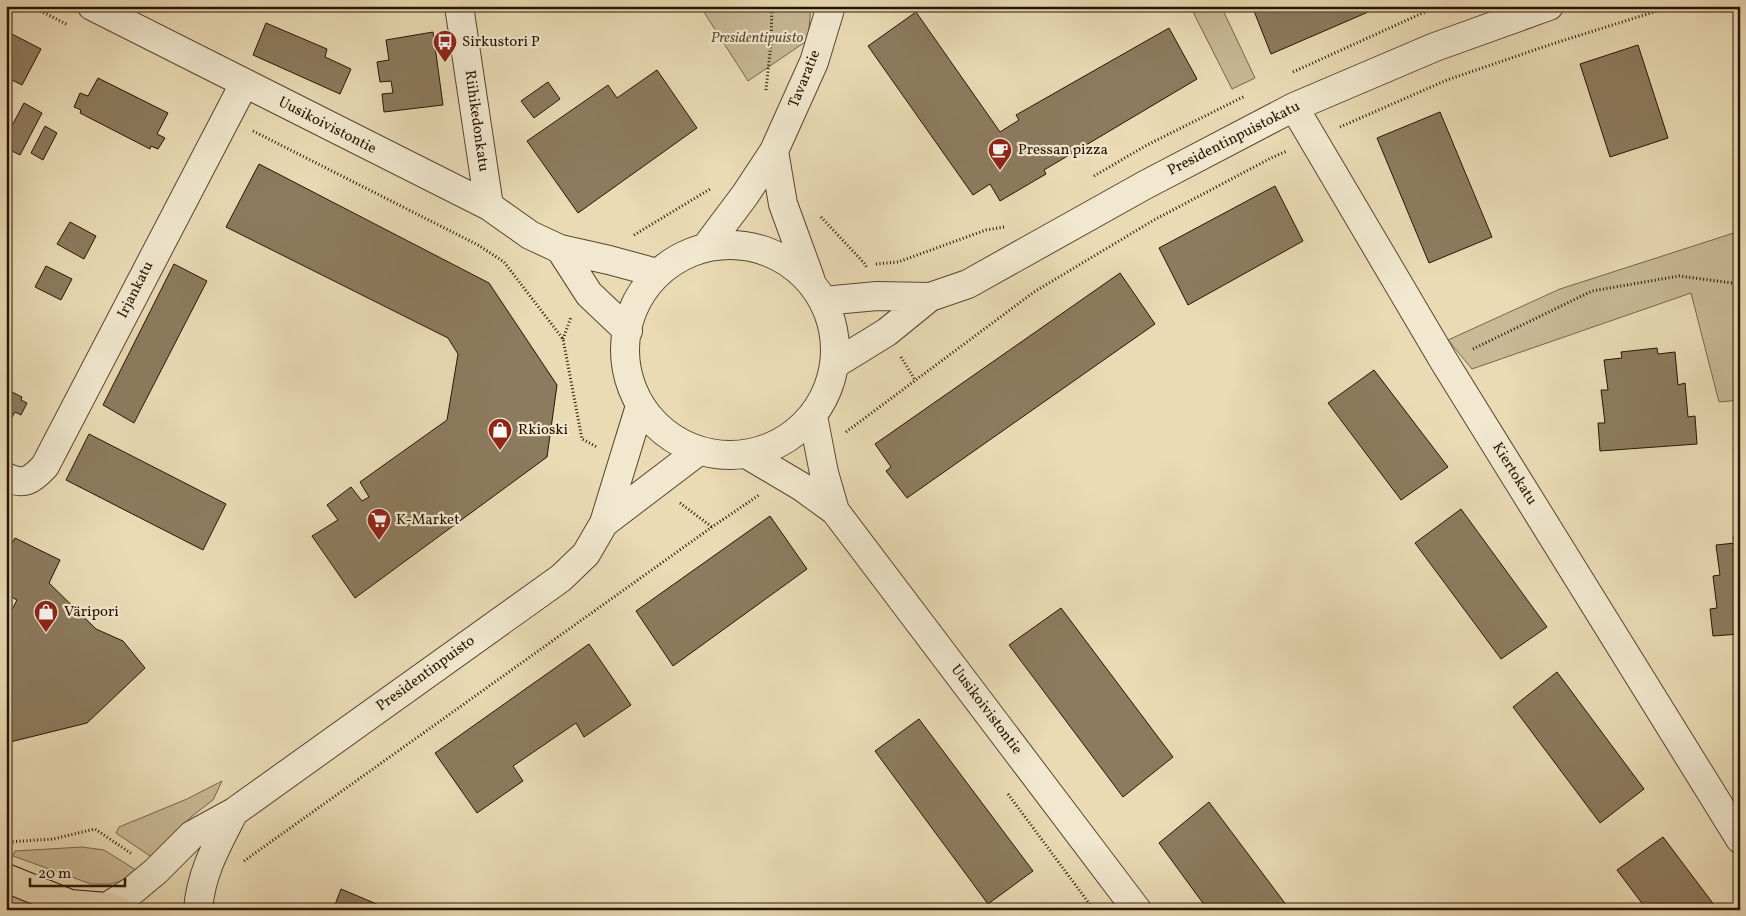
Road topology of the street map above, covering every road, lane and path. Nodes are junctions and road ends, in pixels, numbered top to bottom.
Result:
1 (31, 6) edge
2 (92, 6) edge
3 (459, 6) edge
4 (772, 6) edge
5 (831, 6) edge
6 (1441, 6) edge
7 (1549, 6) edge
8 (1674, 6) edge
9 (75, 29) dead end
10 (1286, 75) dead end
11 (244, 84) junction
12 (1251, 93) dead end
13 (765, 95) dead end
14 (1294, 107) junction
15 (228, 113) junction
16 (1314, 140) junction
17 (774, 151) junction
18 (1089, 179) dead end
19 (714, 186) dead end
20 (489, 206) junction
21 (1007, 227) dead end
22 (709, 243) junction
23 (560, 249) junction
24 (609, 260) junction
25 (865, 264) dead end
26 (657, 273) junction
27 (1740, 284) edge
28 (817, 291) junction
29 (589, 294) junction
30 (930, 297) junction
31 (628, 331) junction
32 (563, 339) junction
33 (1445, 363) junction
34 (834, 364) junction
35 (915, 380) dead end
36 (640, 406) junction
37 (813, 416) junction
38 (696, 453) junction
39 (748, 455) junction
40 (623, 460) junction
41 (11, 479) edge
42 (656, 485) junction
43 (764, 492) dead end
44 (835, 511) junction
45 (604, 523) junction
46 (712, 527) junction
47 (234, 812) junction
48 (1740, 839) edge
49 (8, 841) edge
50 (6, 847) edge
51 (239, 865) dead end
52 (156, 871) junction
53 (6, 878) edge
54 (200, 905) edge
55 (62, 907) edge
56 (112, 908) edge
57 (1137, 910) edge

1 - 9 path
2 - 11 street, Uusikoivistontie
3 - 20 street, Riihikedonkatu
4 - 13 path
5 - 17 street, Tavaratie
6 - 10 path
7 - 14 street, Presidentinpuistokatu
8 - 16 path
11 - 15 street, Irjankatu
11 - 20 street, Uusikoivistontie
12 - 18 path
14 - 16 street, Kiertokatu
14 - 30 street, Presidentinpuistokatu
15 - 32 path
15 - 41 street, Irjankatu
16 - 33 street, Kiertokatu
16 - 35 path
17 - 22 street, Tavaratie
17 - 28 street
19 - 24 path
20 - 23 street, Uusikoivistontie
21 - 25 path
22 - 26 street
22 - 28 street
23 - 24 street, Uusikoivistontie
23 - 29 street
24 - 26 street, Uusikoivistontie
26 - 31 street
27 - 33 path
28 - 30 street, Presidentinpuistokatu
28 - 34 street
29 - 31 street
29 - 32 path
30 - 34 street, Presidentinpuistokatu
31 - 36 street
32 - 40 path
33 - 48 street, Kiertokatu
34 - 37 street
36 - 38 street
36 - 40 street, Presidentinpuisto
37 - 39 street
37 - 44 street
38 - 39 street
38 - 42 street, Presidentinpuisto
39 - 44 street
40 - 45 street, Presidentinpuisto
42 - 45 street, Presidentinpuisto
42 - 46 path
43 - 46 path
44 - 57 street, Uusikoivistontie
45 - 47 street, Presidentinpuisto
46 - 51 path
47 - 52 street
47 - 54 street
49 - 50 path
49 - 52 path
52 - 56 street
53 - 55 main road
55 - 56 main road

